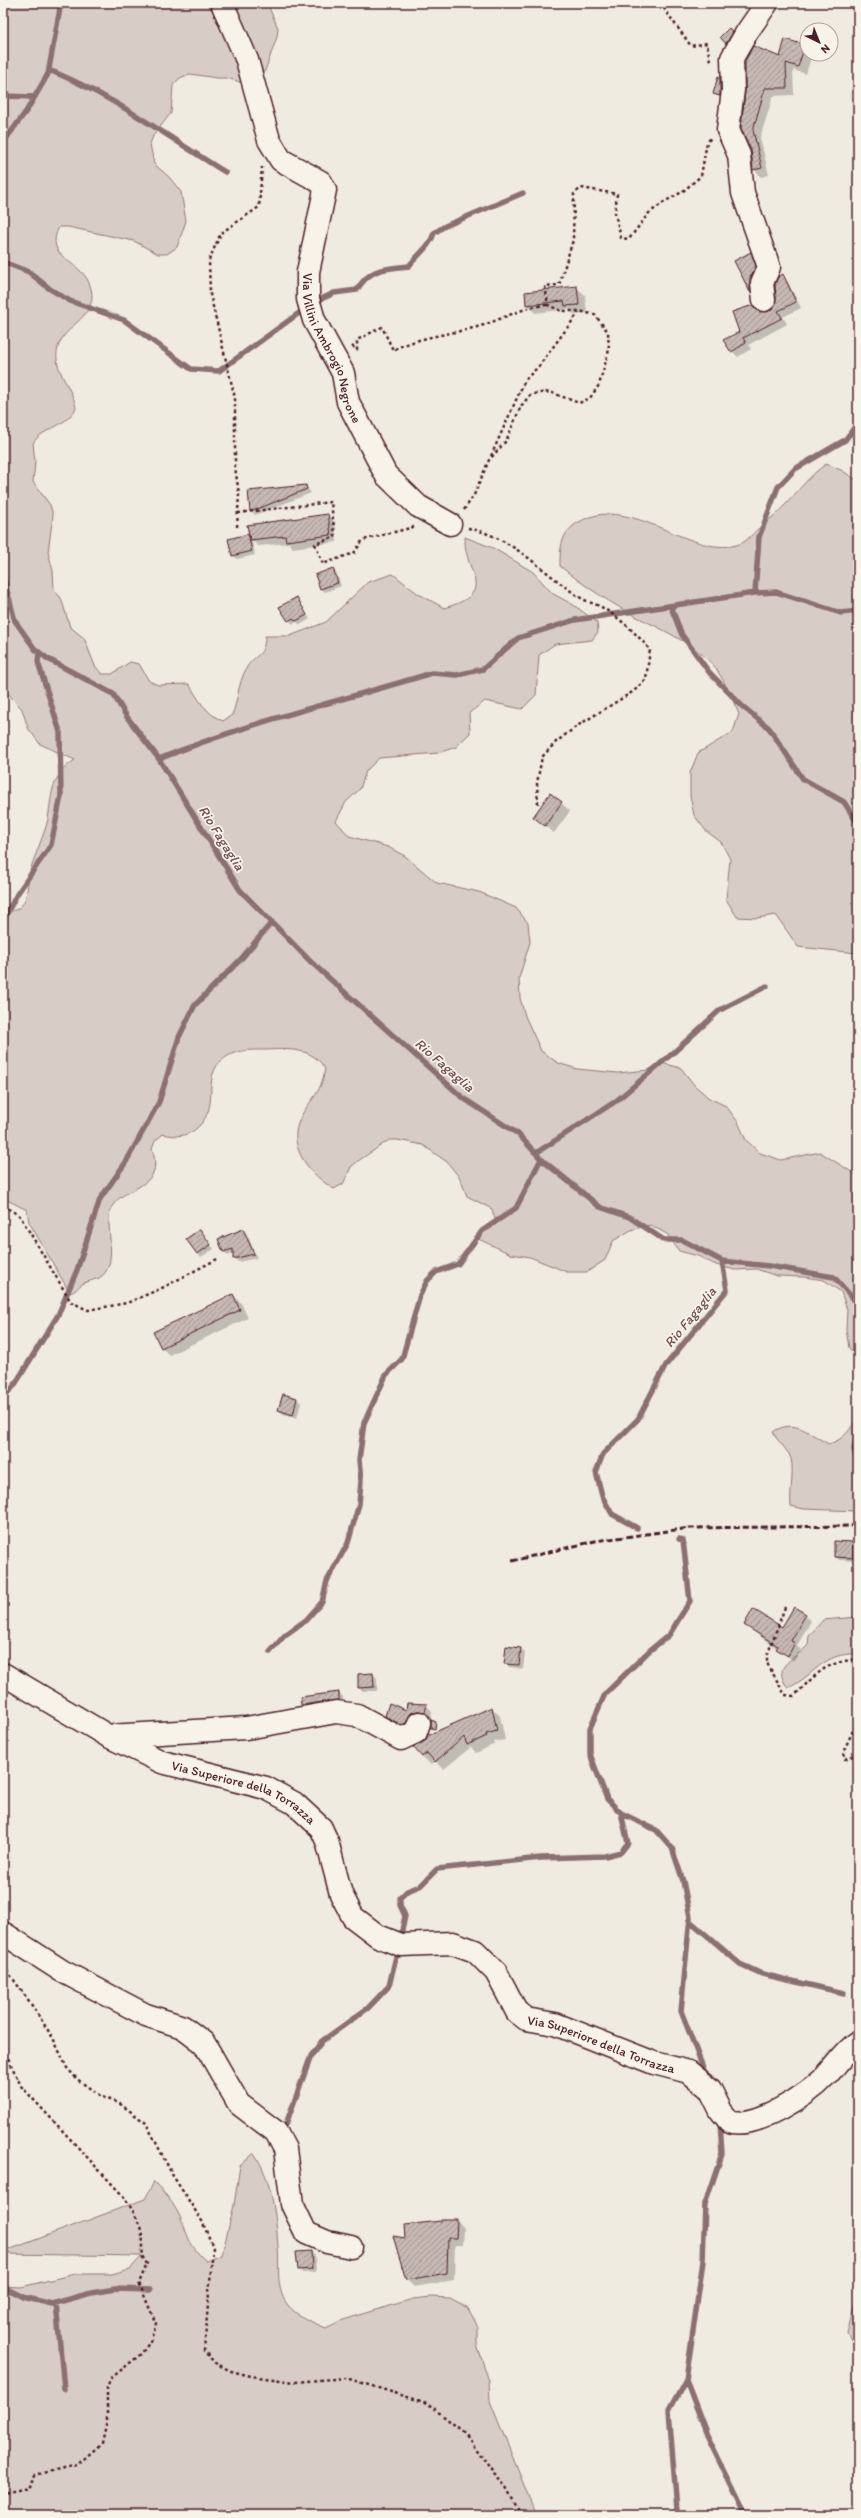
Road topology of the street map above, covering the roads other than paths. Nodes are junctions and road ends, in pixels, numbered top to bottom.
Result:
1 (222, 3) edge
2 (767, 3) edge
3 (764, 300) dead end
4 (450, 524) road end
5 (3, 1674) edge
6 (419, 1723) dead end
7 (108, 1736) junction
8 (3, 1932) edge
9 (858, 2042) edge
10 (351, 2247) dead end

1 - 4 street, Via Villini Ambrogio Negrone
2 - 3 street
5 - 7 street, Via Superiore della Torrazza
6 - 7 street
7 - 9 street, Via Superiore della Torrazza
8 - 10 street

